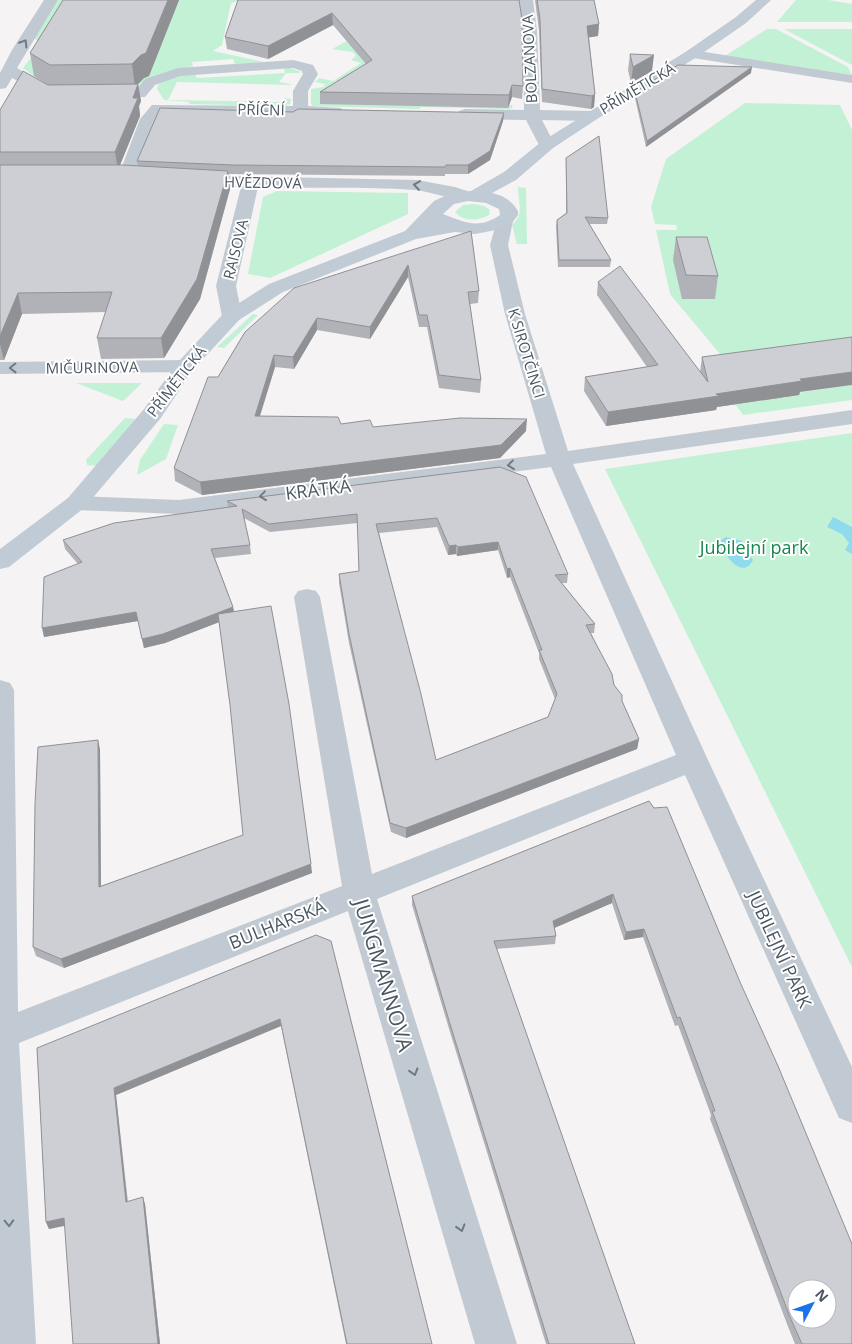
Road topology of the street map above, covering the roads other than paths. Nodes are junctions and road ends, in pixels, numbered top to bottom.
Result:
1 (51, 0) edge
2 (526, 0) edge
3 (764, 0) edge
4 (692, 54) junction
5 (9, 70) junction
6 (848, 83) edge
7 (0, 86) edge
8 (123, 94) edge
9 (140, 94) junction
10 (69, 95) edge
11 (156, 108) junction
12 (301, 110) junction
13 (349, 111) edge
14 (446, 113) edge
15 (532, 115) junction
16 (591, 116) junction
17 (547, 145) junction
18 (510, 176) junction
19 (107, 177) edge
20 (176, 179) edge
21 (250, 183) junction
22 (469, 196) junction
23 (435, 212) junction
24 (504, 213) junction
25 (464, 227) junction
26 (411, 235) junction
27 (499, 245) junction
28 (232, 316) junction
29 (184, 366) junction
30 (0, 368) edge
31 (852, 417) edge
32 (559, 459) junction
33 (76, 503) junction
34 (0, 560) edge
35 (307, 597) dead end
36 (0, 690) edge
37 (693, 760) junction
38 (359, 892) junction
39 (1, 1035) edge
40 (852, 1106) edge
41 (15, 1344) edge
42 (496, 1344) edge

5 -> 1 street
2 - 15 street, BOLZANOVA
3 - 4 main road, PŘÍMĚTICKÁ
4 - 6 street
4 - 16 main road, PŘÍMĚTICKÁ
5 - 7 street
5 - 10 street
8 - 9 street
9 - 11 street
9 - 12 street
11 - 12 street, PŘÍČNÍ
11 - 19 street
12 - 13 street, PŘÍČNÍ
14 - 15 street
15 - 16 street
15 - 17 street, BOLZANOVA
16 - 17 main road, PŘÍMĚTICKÁ
17 - 18 main road, PŘÍMĚTICKÁ
18 - 22 main road, PŘÍMĚTICKÁ
18 - 24 main road
20 - 21 street, HVĚZDOVÁ
22 -> 21 street, HVĚZDOVÁ
21 - 28 street, RAISOVA
22 - 23 main road, PŘÍMĚTICKÁ
22 - 24 main road
23 - 25 main road
23 - 26 main road, PŘÍMĚTICKÁ
24 - 25 main road, PŘÍMĚTICKÁ
24 - 27 street, K SIROTČINCI
25 - 26 main road, PŘÍMĚTICKÁ
25 - 27 street
26 - 28 main road, PŘÍMĚTICKÁ
27 - 32 street, K SIROTČINCI
28 - 29 main road, PŘÍMĚTICKÁ
29 -> 30 street, MIČURINOVA
29 - 33 main road, PŘÍMĚTICKÁ
31 - 32 street
32 -> 33 street, KRÁTKÁ
32 - 37 street, JUBILEJNÍ PARK
33 - 34 main road, PŘÍMĚTICKÁ
35 - 38 street, JUNGMANNOVA
36 - 39 street
37 - 38 street, BULHARSKÁ
37 - 40 street, JUBILEJNÍ PARK
38 - 39 street, BULHARSKÁ
38 -> 42 street, JUNGMANNOVA
39 -> 41 street

